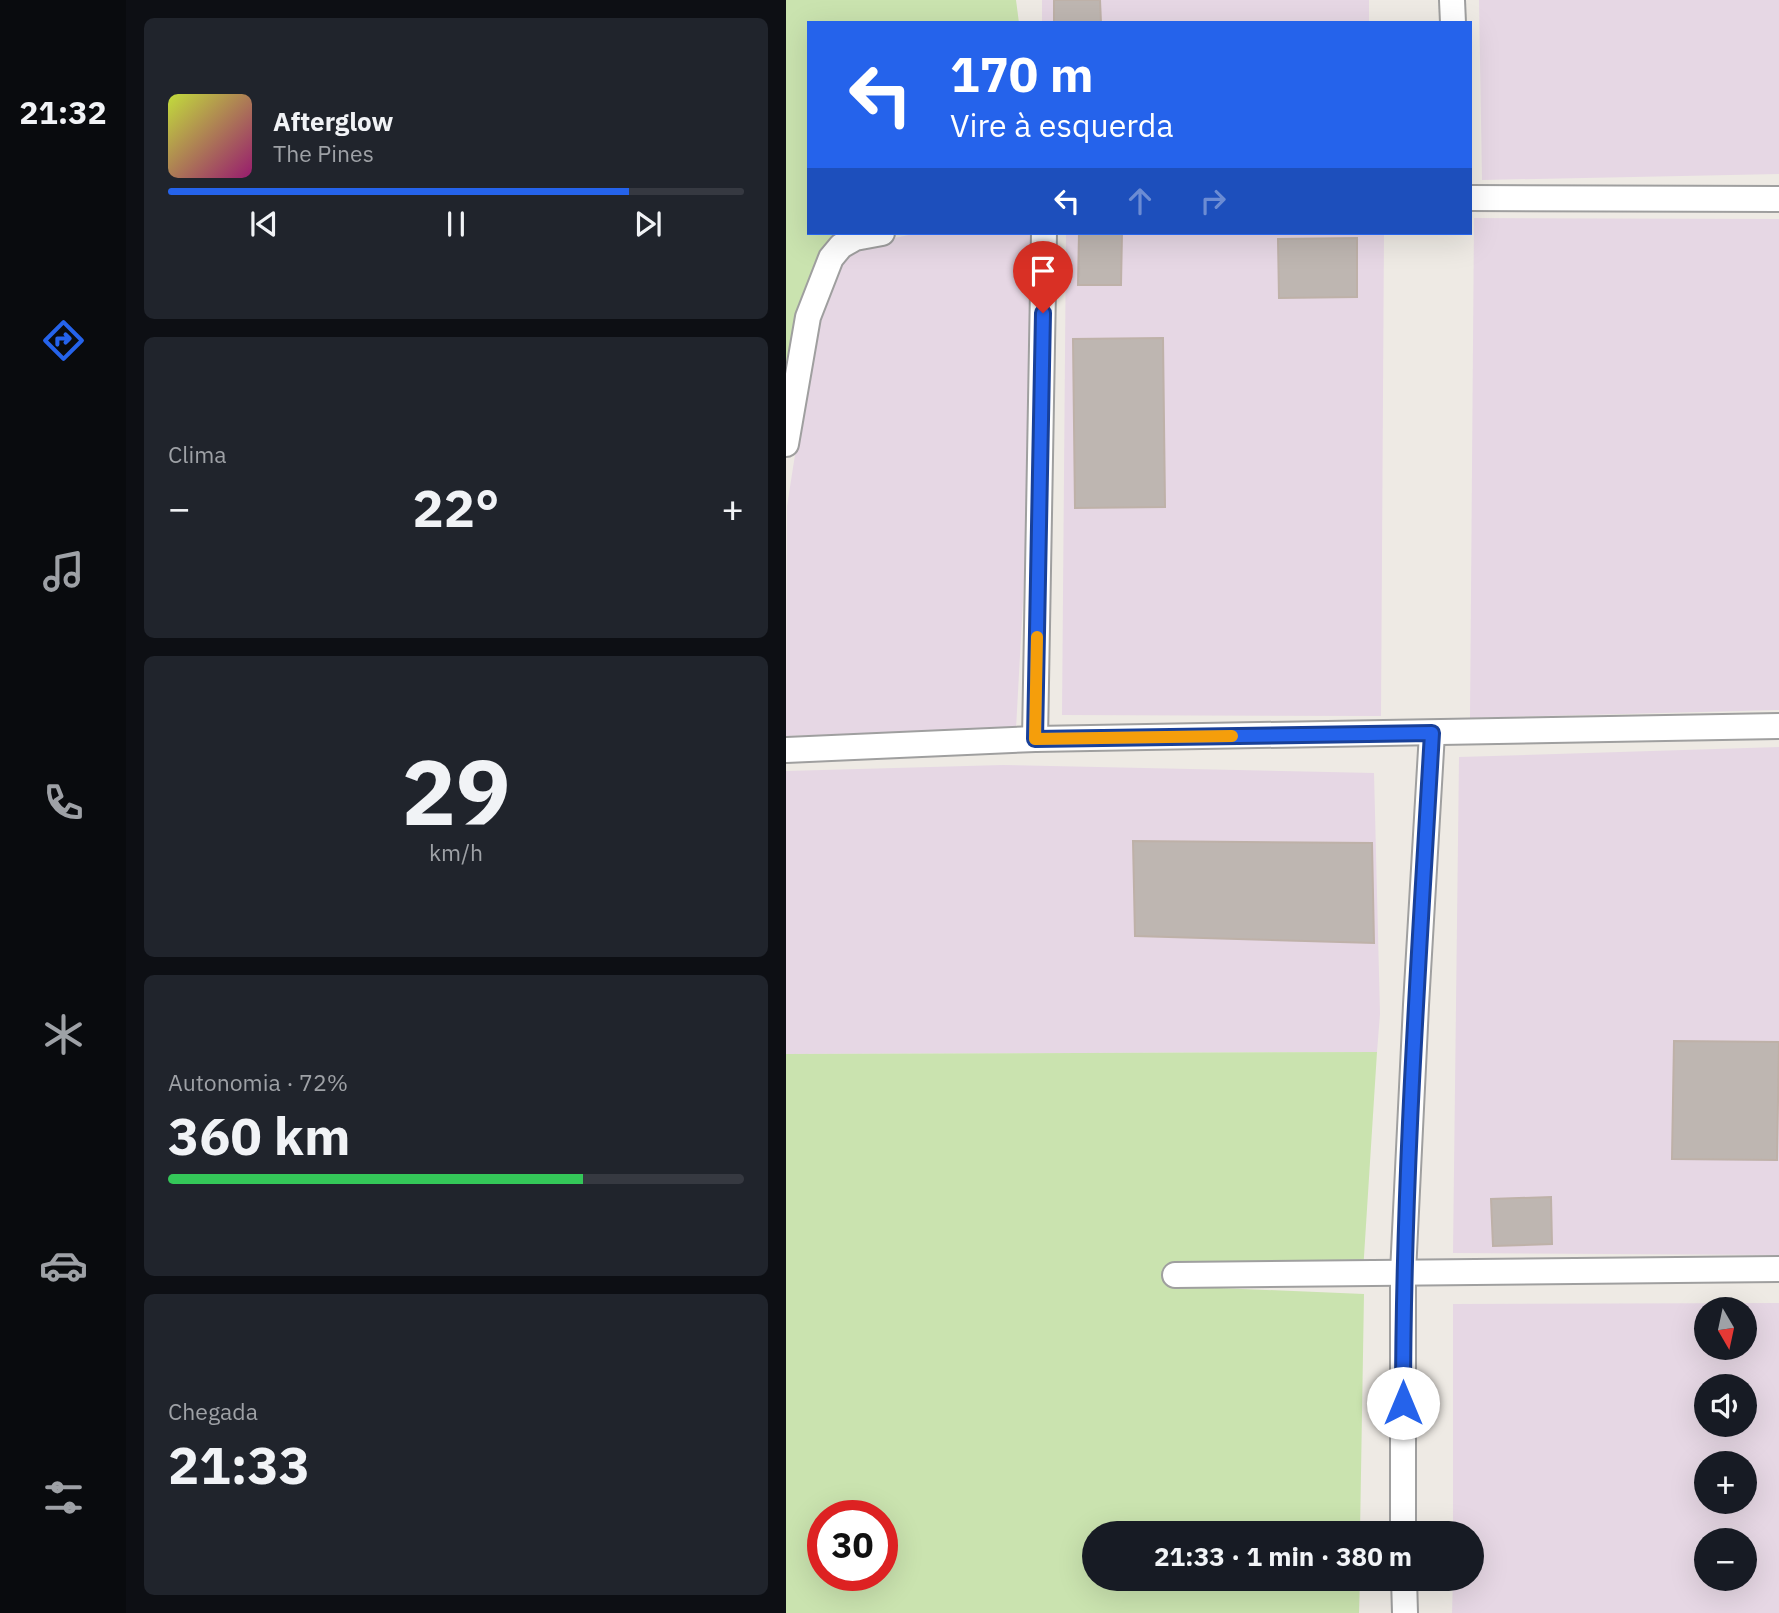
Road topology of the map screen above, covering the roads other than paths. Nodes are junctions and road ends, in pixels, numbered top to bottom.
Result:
1 (1452, 0) edge
2 (1453, 21) edge
3 (1472, 198) edge
4 (1779, 199) edge
5 (868, 235) edge
6 (1044, 235) edge
7 (786, 444) edge
8 (1779, 726) edge
9 (1432, 733) junction
10 (1035, 739) junction
11 (786, 750) edge
12 (1779, 1269) edge
13 (1403, 1273) junction
14 (1176, 1275) dead end
15 (1403, 1521) edge
16 (1404, 1591) edge
17 (1405, 1613) edge

1 - 2 street
3 - 4 street
5 - 7 street
6 - 10 street
8 - 9 street
9 - 10 street
9 - 13 street
10 - 11 street
12 - 13 street
13 - 14 street
13 - 15 street
16 - 17 street

